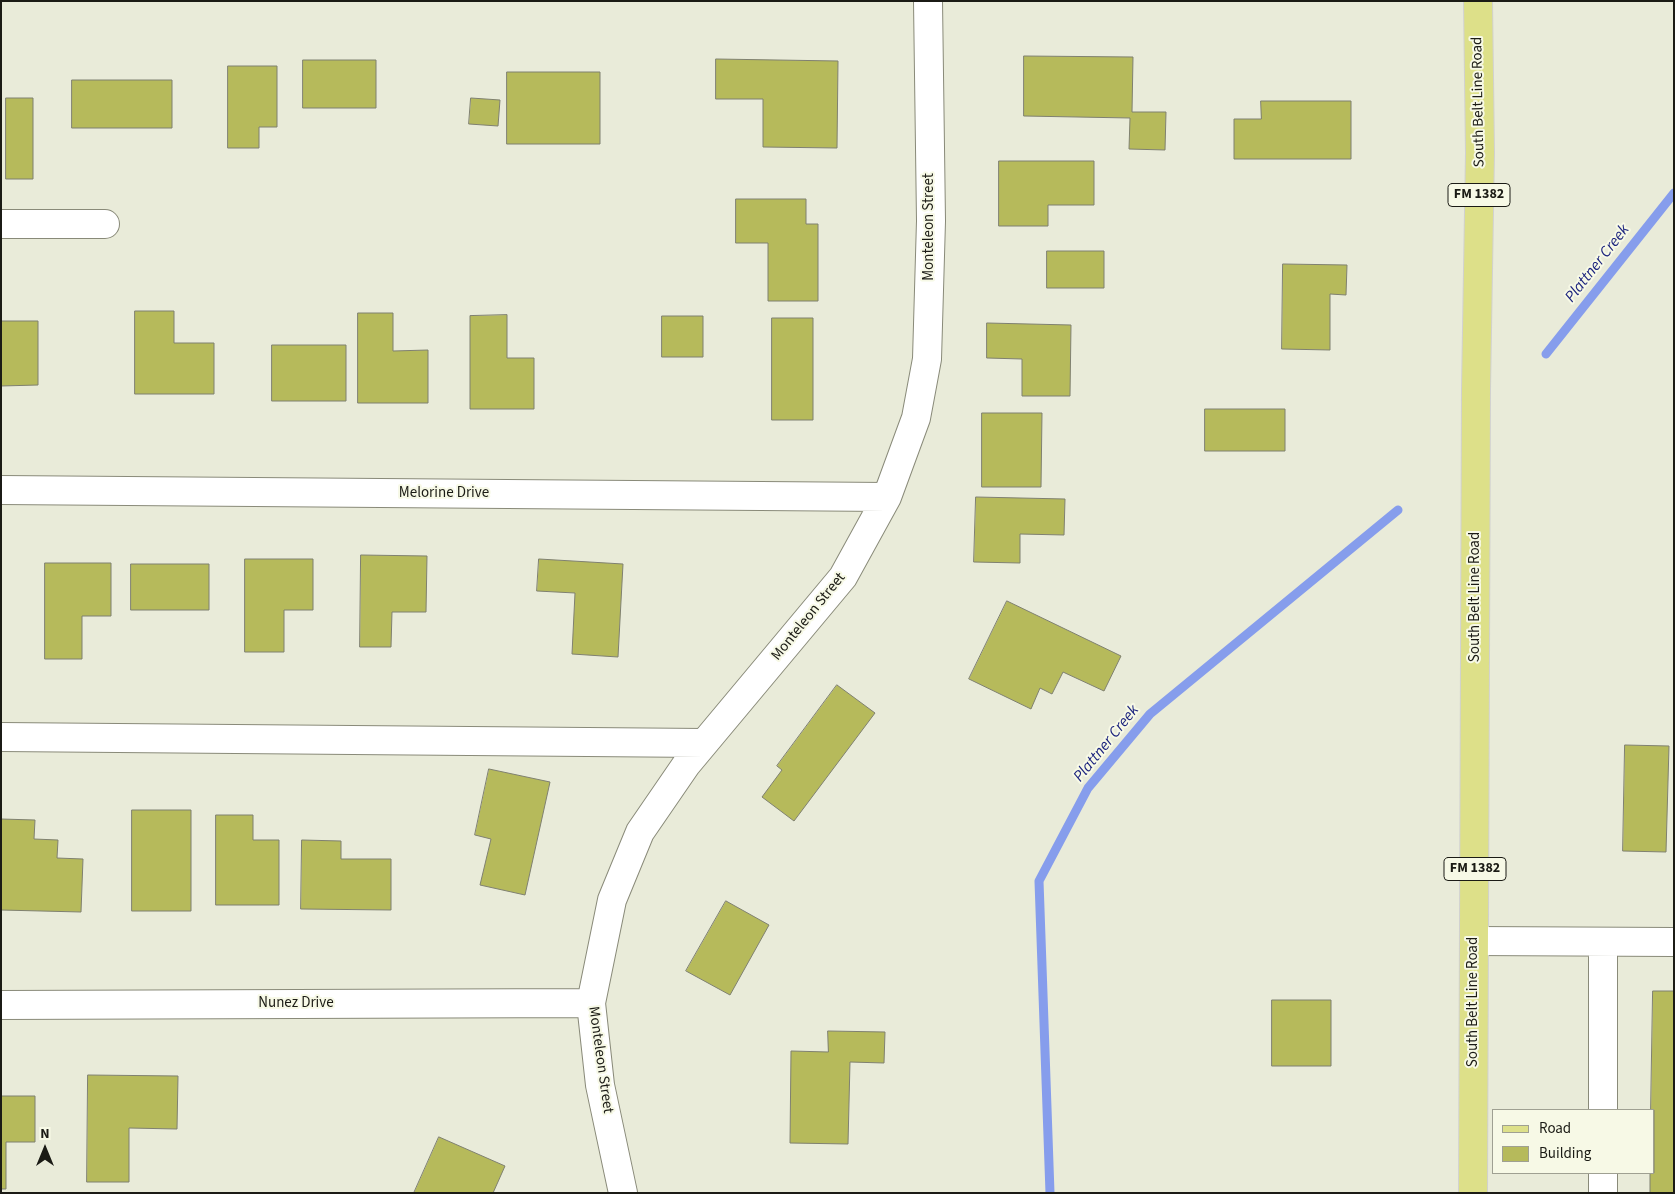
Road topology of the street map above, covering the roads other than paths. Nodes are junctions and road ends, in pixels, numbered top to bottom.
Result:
1 (928, 1) edge
2 (1478, 1) edge
3 (1, 224) edge
4 (105, 224) dead end
5 (1, 490) edge
6 (887, 497) junction
7 (1, 736) edge
8 (704, 743) junction
9 (1474, 941) junction
10 (1603, 942) junction
11 (1674, 942) edge
12 (591, 1002) junction
13 (1, 1005) edge
14 (1603, 1109) edge
15 (1603, 1174) edge
16 (623, 1193) edge
17 (1473, 1193) edge
18 (1603, 1193) edge

1 - 6 street, Monteleon Street
2 - 9 main road, South Belt Line Road / FM 1382
3 - 4 street
5 - 6 street, Melorine Drive
6 - 8 street, Monteleon Street
7 - 8 street
8 - 12 street, Monteleon Street
9 - 10 street
9 - 17 main road, South Belt Line Road / FM 1382
10 - 11 street
10 - 14 street
12 - 13 street, Nunez Drive
12 - 16 street, Monteleon Street
15 - 18 street

